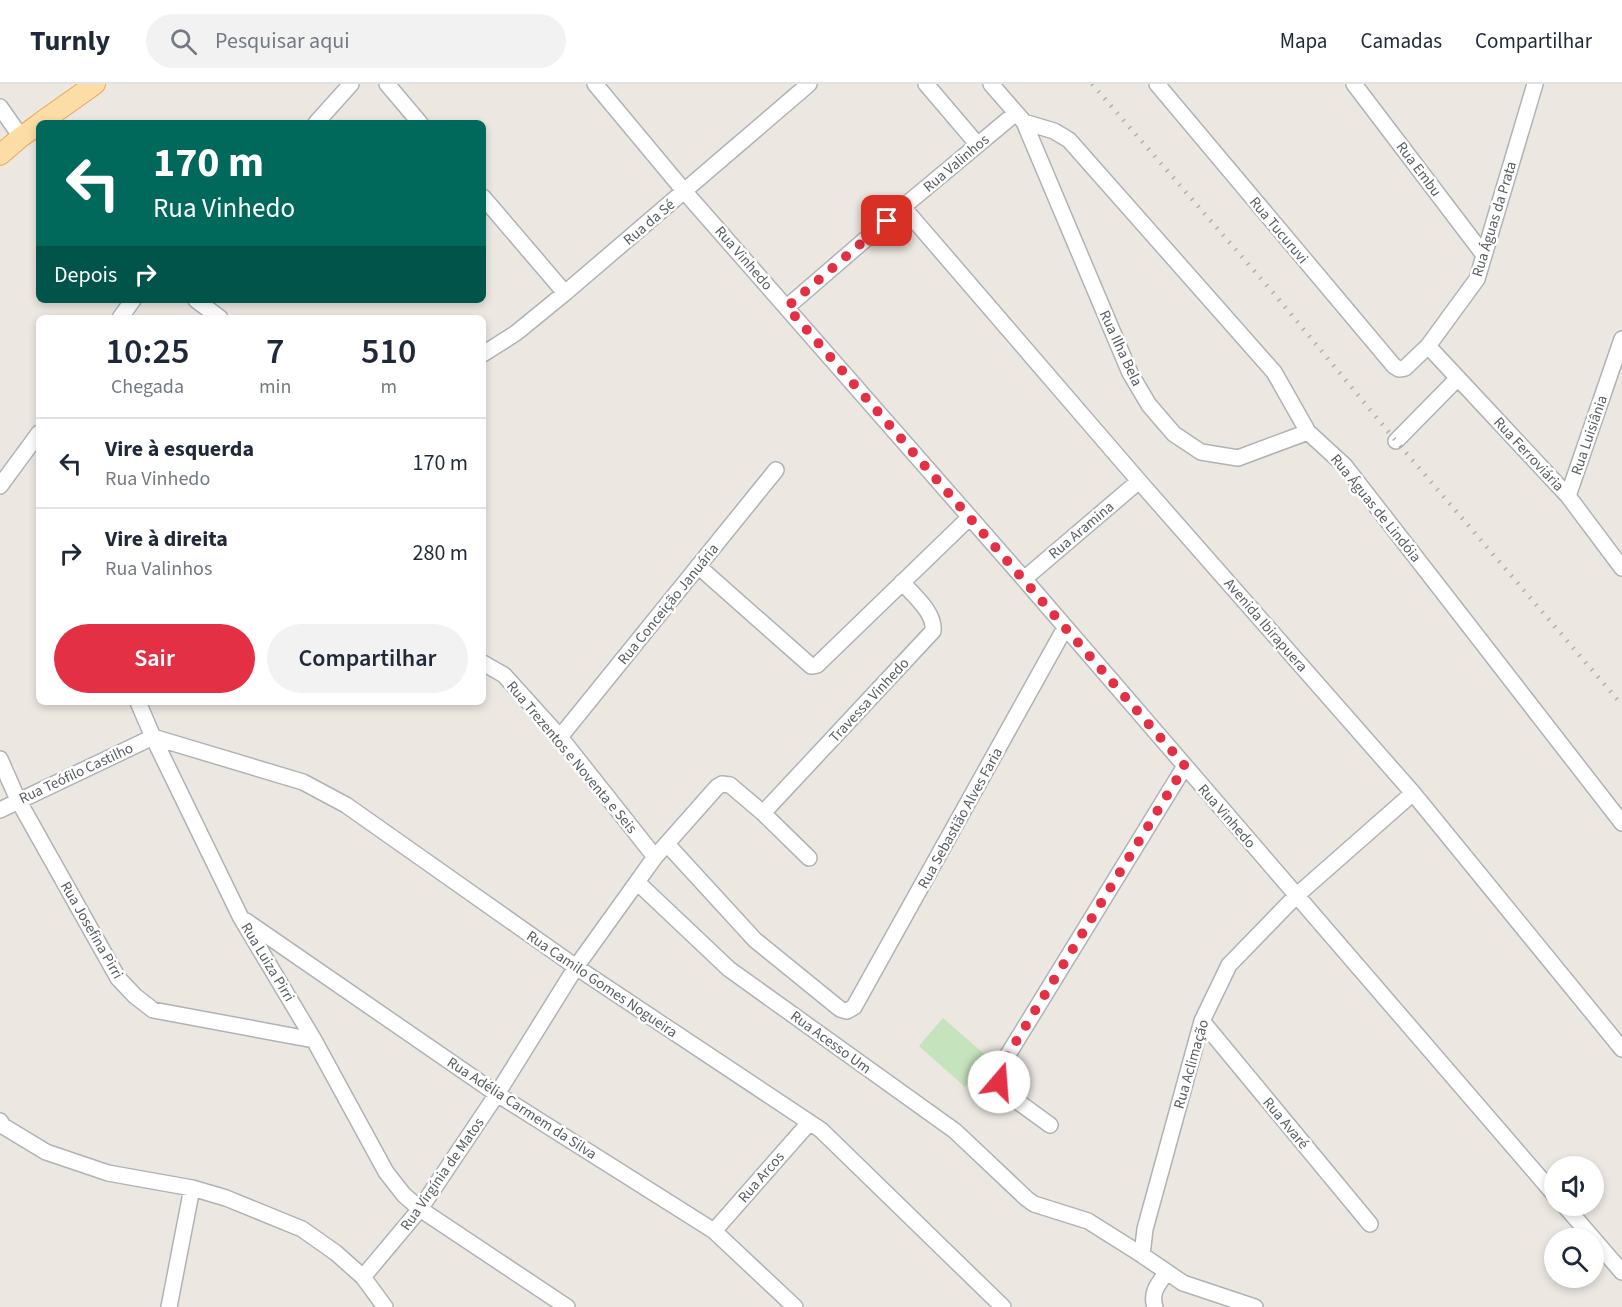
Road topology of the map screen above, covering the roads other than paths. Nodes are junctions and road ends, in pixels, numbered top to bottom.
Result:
1 (95, 84) edge
2 (351, 84) edge
3 (387, 84) edge
4 (595, 84) edge
5 (926, 84) edge
6 (991, 84) edge
7 (1157, 84) edge
8 (1354, 84) edge
9 (1535, 84) edge
10 (806, 85) edge
11 (0, 107) edge
12 (1020, 117) junction
13 (44, 120) edge
14 (319, 120) edge
15 (417, 120) edge
16 (36, 126) edge
17 (21, 137) junction
18 (978, 145) junction
19 (0, 155) edge
20 (685, 192) junction
21 (486, 200) edge
22 (903, 207) junction
23 (1484, 255) junction
24 (565, 293) junction
25 (200, 303) edge
26 (787, 307) junction
27 (216, 315) edge
28 (1622, 339) edge
29 (1428, 346) junction
30 (486, 352) edge
31 (1406, 368) joint
32 (1458, 378) junction
33 (1308, 432) junction
34 (36, 437) edge
35 (1395, 441) dead end
36 (776, 470) dead end
37 (1139, 481) junction
38 (0, 486) edge
39 (1568, 496) junction
40 (970, 518) junction
41 (1619, 560) edge
42 (698, 566) junction
43 (1024, 579) junction
44 (902, 582) junction
45 (1065, 628) junction
46 (486, 665) edge
47 (139, 705) edge
48 (153, 737) junction
49 (560, 737) junction
50 (0, 759) edge
51 (1185, 766) junction
52 (1413, 793) junction
53 (18, 800) junction
54 (0, 810) edge
55 (763, 813) junction
56 (1622, 823) edge
57 (667, 844) junction
58 (655, 857) junction
59 (809, 858) dead end
60 (638, 882) junction
61 (1296, 896) junction
62 (241, 918) junction
63 (576, 967) junction
64 (1202, 1021) junction
65 (314, 1040) junction
66 (1622, 1049) edge
67 (497, 1094) junction
68 (0, 1121) edge
69 (809, 1123) junction
70 (1050, 1125) dead end
71 (1544, 1182) edge
72 (192, 1188) junction
73 (420, 1209) junction
74 (1574, 1216) edge
75 (1370, 1224) dead end
76 (714, 1231) junction
77 (1142, 1255) junction
78 (1167, 1272) junction
79 (1622, 1272) edge
80 (363, 1277) junction
81 (169, 1307) edge
82 (385, 1307) edge
83 (567, 1307) edge
84 (795, 1307) edge
85 (1003, 1307) edge
86 (1155, 1307) edge
87 (1255, 1307) edge

1 - 13 main road
2 - 14 street
3 - 15 street
4 - 20 street, Rua Vinhedo
5 - 18 street
6 - 12 street
7 - 31 street, Rua Tucuruvi
8 - 23 street, Rua Embu
9 - 23 street, Rua Águas da Prata
10 - 20 street, Rua da Sé
11 - 17 street
12 - 18 street, Rua Valinhos
12 - 33 street, Rua Águas de Lindóia
12 - 33 street, Rua Ilha Bela
16 - 17 main road
17 - 19 main road
18 - 22 street, Rua Valinhos
20 - 24 street, Rua da Sé
20 - 26 street, Rua Vinhedo
21 - 24 street
22 - 26 street, Rua Valinhos
22 - 37 street, Avenida Ibirapuera
23 - 29 street, Rua Águas da Prata
24 - 30 street, Rua da Sé
25 - 27 street
26 - 40 street, Rua Vinhedo
28 - 39 street, Rua Luisiânia
29 - 31 street, Rua Águas da Prata
29 - 32 street, Rua Ferroviária
32 - 35 street
32 - 39 street, Rua Ferroviária
33 - 56 street, Rua Águas de Lindóia
34 - 38 street
36 - 42 street, Rua Conceição Januária
37 - 43 street, Rua Aramina
37 - 52 street, Avenida Ibirapuera
39 - 41 street, Rua Ferroviária
40 - 43 street, Rua Vinhedo
40 - 44 street
42 - 44 street
42 - 49 street, Rua Conceição Januária
43 - 45 street, Rua Vinhedo
44 - 55 street, Travessa Vinhedo
45 - 51 street, Rua Vinhedo
45 - 57 street, Rua Sebastião Alves Faria
46 - 49 street, Rua Trezentos e Noventa e Seis
47 - 48 street, Rua Luiza Pirri
48 - 53 street, Rua Teófilo Castilho
48 - 62 street, Rua Luiza Pirri
48 - 63 street, Rua Camilo Gomes Nogueira
49 - 58 street, Rua Trezentos e Noventa e Seis
50 - 53 street, Rua Josefina Pirri
51 - 61 street, Rua Vinhedo
51 - 70 street
52 - 61 street, Rua Aclimação
52 - 66 street, Avenida Ibirapuera
53 - 54 street, Rua Teófilo Castilho
53 - 65 street, Rua Josefina Pirri
55 - 57 street
55 - 59 street
57 - 58 street
58 - 60 street, Rua Virgínia de Matos
60 - 63 street, Rua Virgínia de Matos
60 - 77 street, Rua Acesso Um
61 - 64 street, Rua Aclimação
61 - 71 street, Rua Vinhedo
62 - 65 street, Rua Luiza Pirri
62 - 67 street, Rua Adélia Carmem da Silva
63 - 67 street, Rua Virgínia de Matos
63 - 69 street, Rua Camilo Gomes Nogueira
64 - 75 street, Rua Avaré
64 - 77 street, Rua Aclimação
65 - 73 street, Rua Luiza Pirri
67 - 73 street, Rua Virgínia de Matos
67 - 76 street, Rua Adélia Carmem da Silva
68 - 72 street
69 - 76 street, Rua Arcos
69 - 85 street, Rua Camilo Gomes Nogueira
72 - 80 street
72 - 81 street
73 - 80 street, Rua Virgínia de Matos
73 - 83 street, Rua Luiza Pirri
74 - 79 street
76 - 84 street, Rua Adélia Carmem da Silva
77 - 78 street
78 - 86 street
78 - 87 street
80 - 82 street

